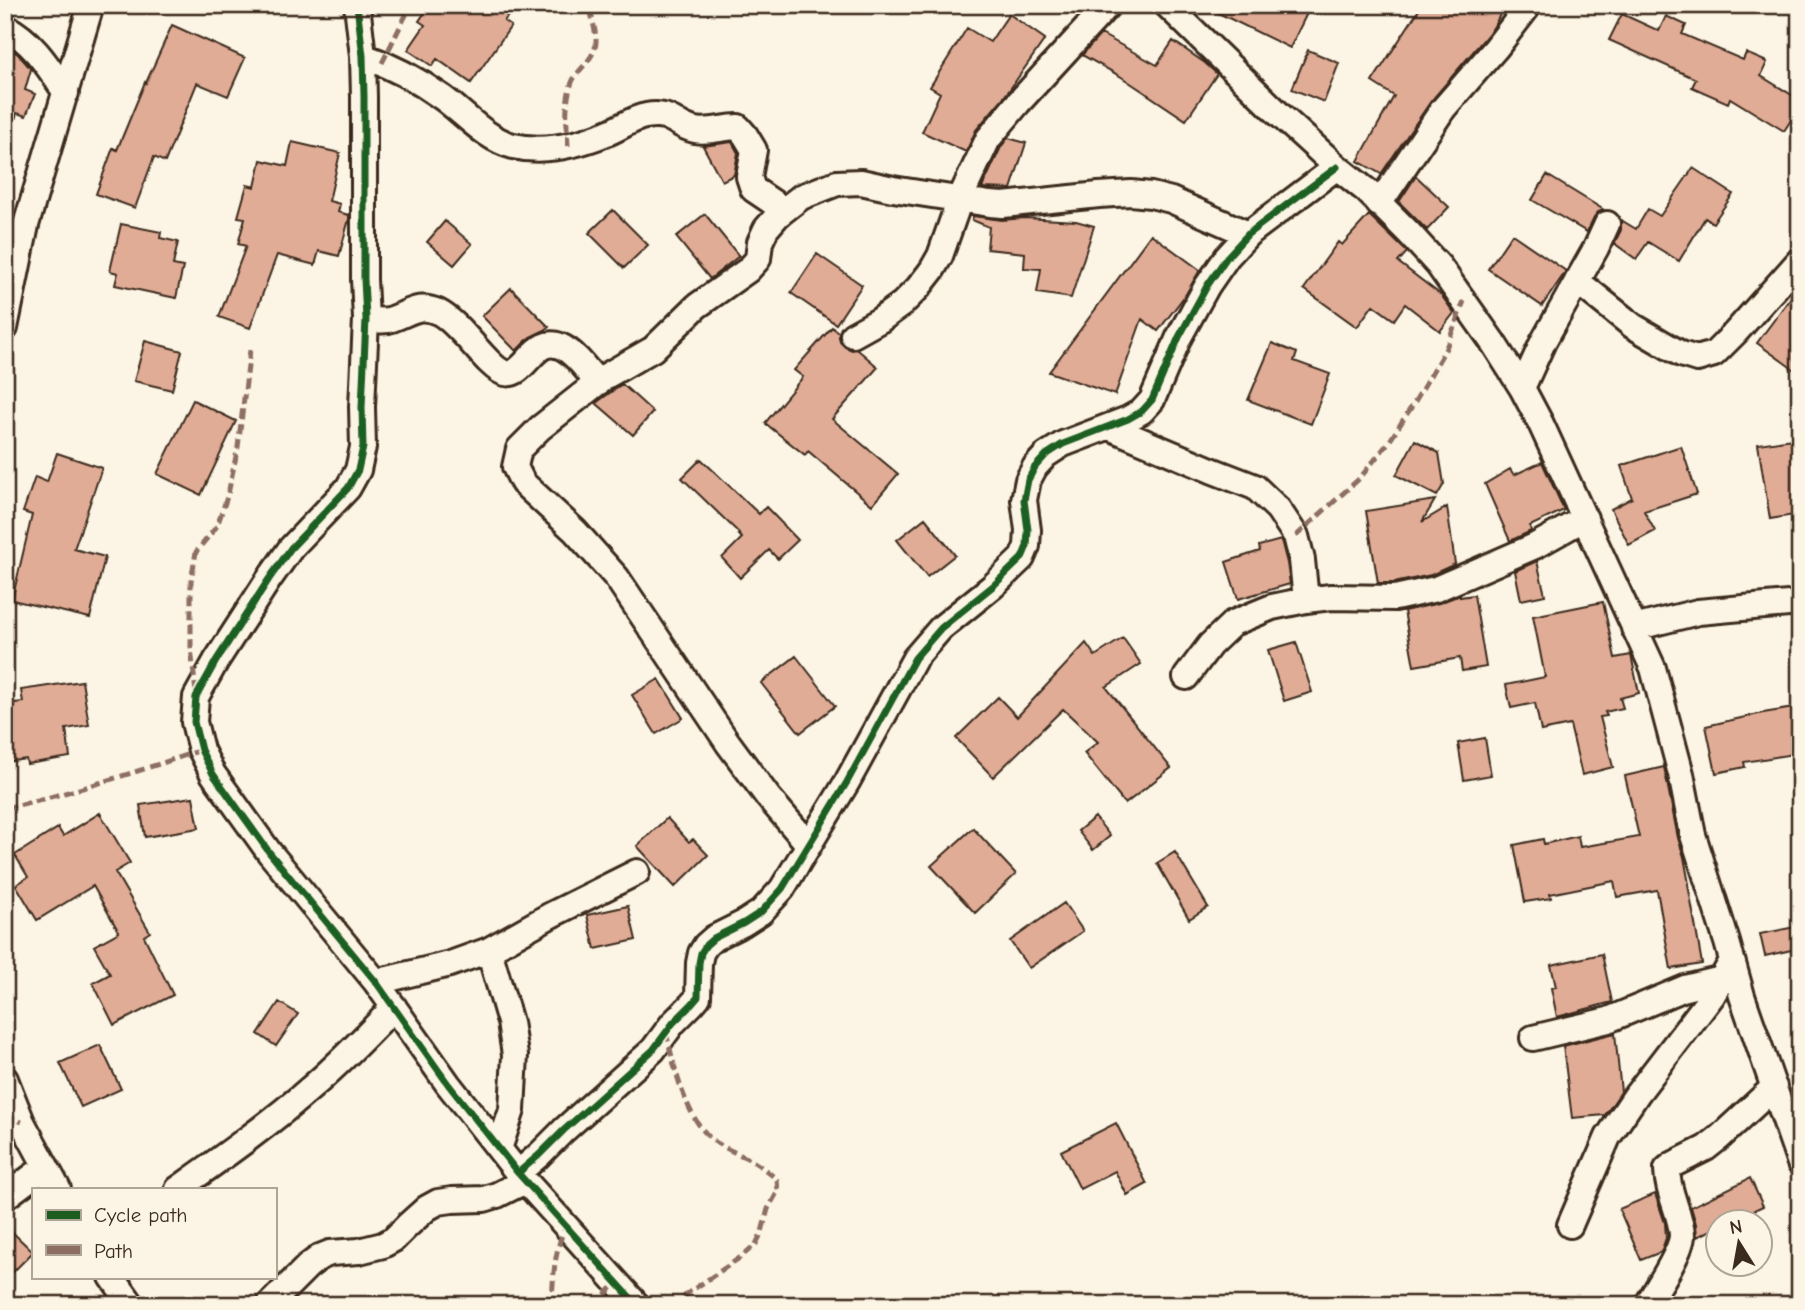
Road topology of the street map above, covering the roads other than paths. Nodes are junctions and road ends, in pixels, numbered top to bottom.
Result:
1 (91, 5) edge
2 (357, 5) edge
3 (1108, 5) edge
4 (1167, 5) edge
5 (1529, 5) edge
6 (5, 27) edge
7 (363, 55) junction
8 (66, 93) junction
9 (1337, 167) junction
10 (960, 199) junction
11 (1379, 204) junction
12 (784, 210) junction
13 (1607, 224) dead end
14 (1248, 234) junction
15 (1800, 260) edge
16 (1577, 281) junction
17 (366, 319) junction
18 (5, 328) edge
19 (853, 335) dead end
20 (598, 383) junction
21 (1522, 388) junction
22 (1109, 427) junction
23 (1585, 518) junction
24 (1306, 600) junction
25 (1800, 603) edge
26 (1634, 628) junction
27 (1186, 677) dead end
28 (810, 845) junction
29 (637, 872) dead end
30 (489, 950) junction
31 (1727, 970) junction
32 (376, 982) junction
33 (394, 1007) junction
34 (1533, 1038) dead end
35 (5, 1079) edge
36 (1774, 1087) junction
37 (499, 1149) junction
38 (1800, 1163) edge
39 (45, 1167) junction
40 (521, 1177) junction
41 (57, 1188) edge
42 (179, 1188) edge
43 (5, 1197) edge
44 (1570, 1226) dead end
45 (113, 1278) edge
46 (132, 1305) edge
47 (269, 1305) edge
48 (637, 1305) edge
49 (1647, 1305) edge

1 - 8 street
2 - 7 street
3 - 10 street
4 - 9 street
5 - 11 street
6 - 8 street
7 - 12 street
7 - 17 street
8 - 18 street
9 - 11 street
9 - 14 street
10 - 12 street
10 - 14 street
10 - 19 street
11 - 21 street
12 - 20 street
13 - 16 street
14 - 22 street
15 - 16 street
16 - 21 street
17 - 20 street
17 - 32 street
20 - 28 street
21 - 23 street
22 - 24 street
22 - 28 street
23 - 24 street
23 - 26 street
24 - 27 street
25 - 26 street
26 - 31 street
28 - 40 street
29 - 30 street
30 - 32 street
30 - 37 street
31 - 34 street
31 - 36 street
31 - 44 street
32 - 33 street
33 - 37 street
33 - 42 street
35 - 39 street
36 - 38 street
36 - 49 street
37 - 40 street
39 - 41 street
39 - 43 street
40 - 47 street
40 - 48 street
45 - 46 street

